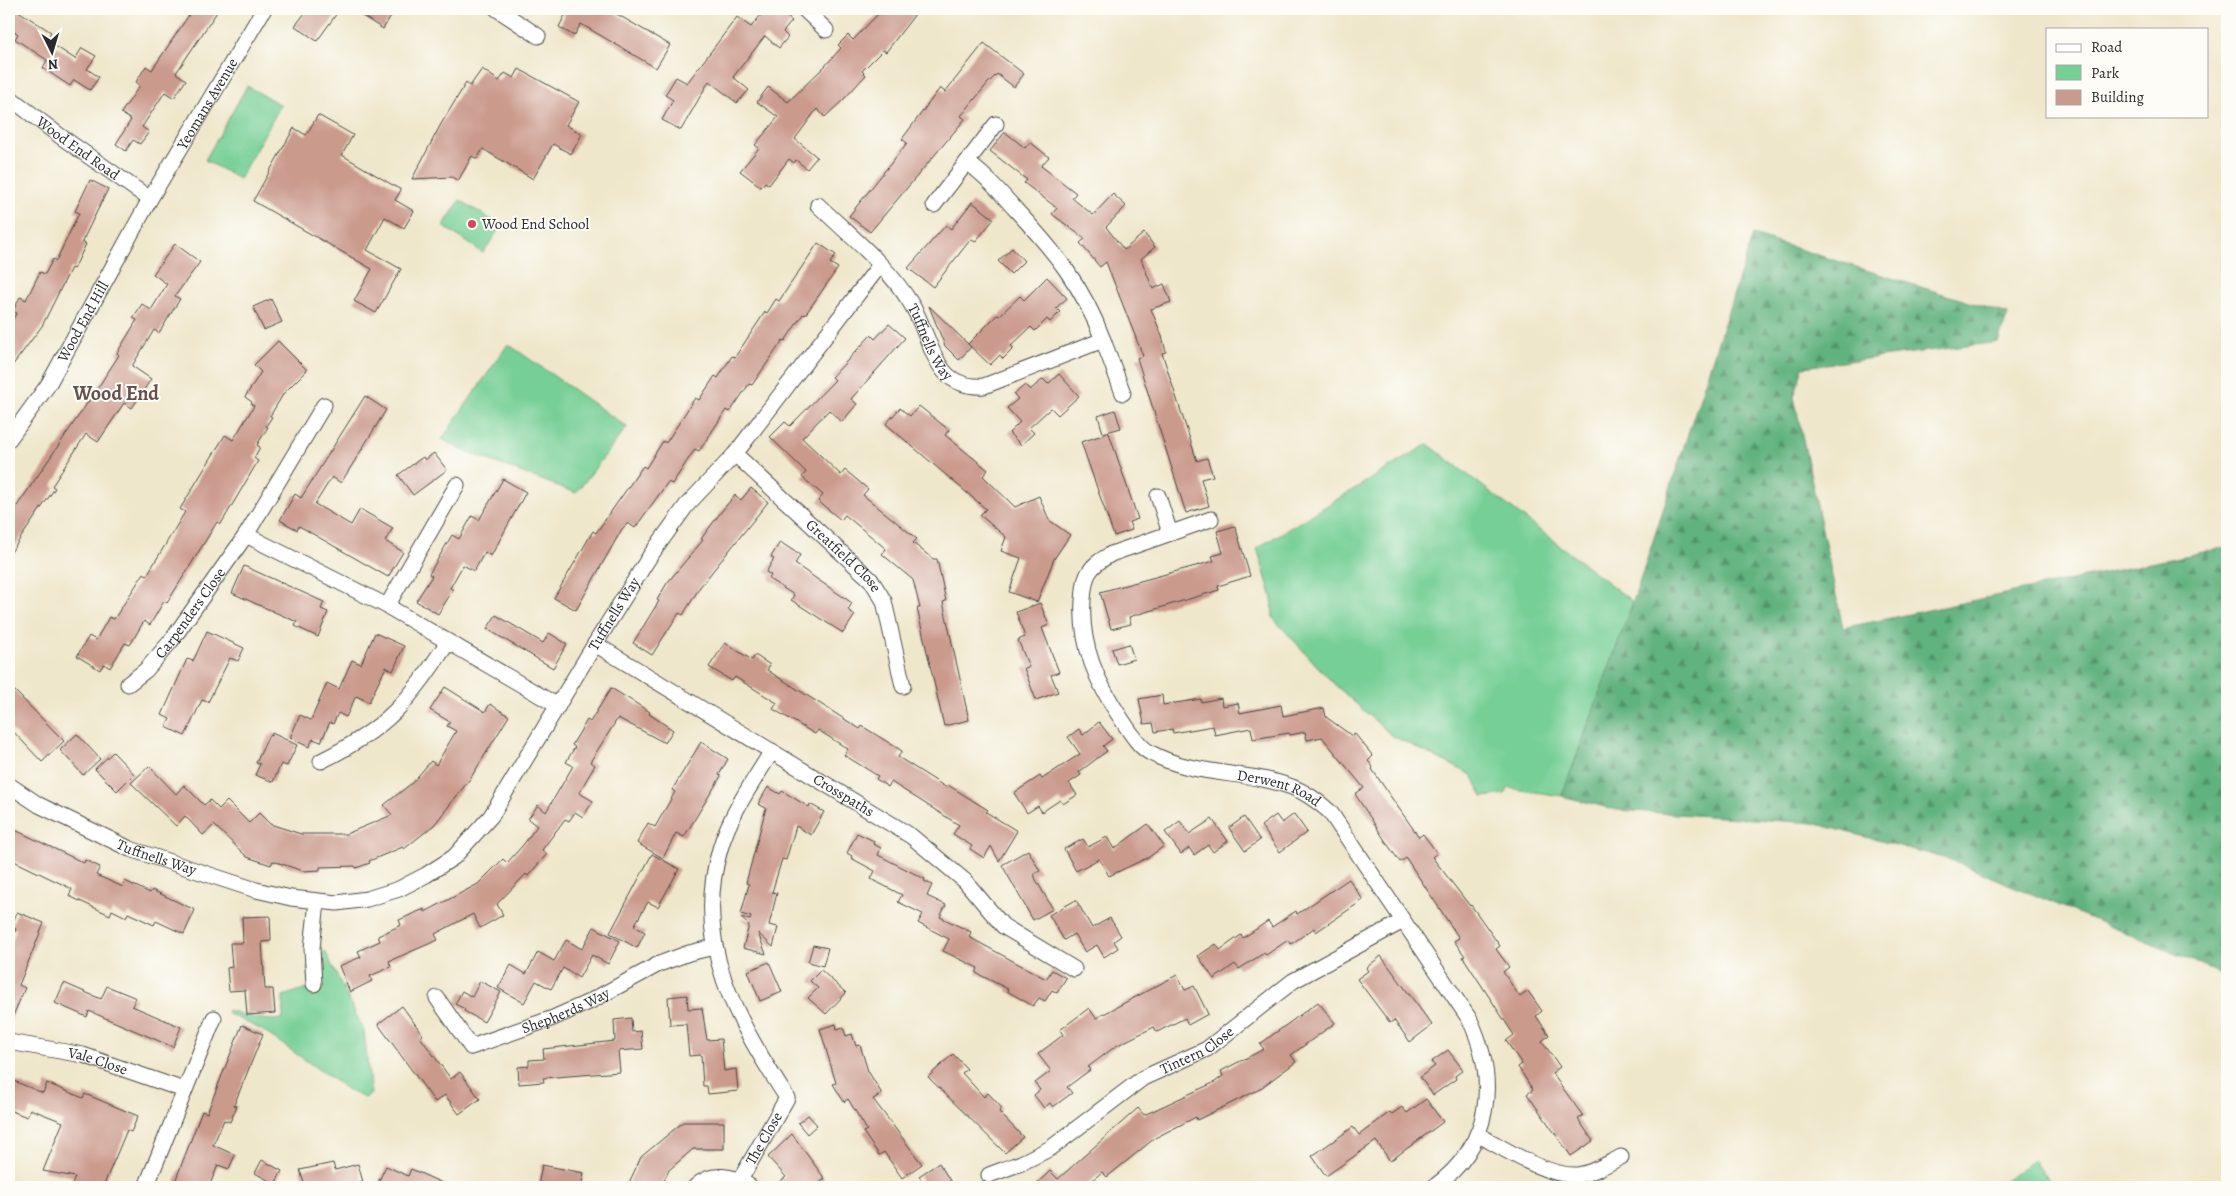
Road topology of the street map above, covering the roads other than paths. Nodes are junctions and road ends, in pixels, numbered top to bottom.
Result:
1 (264, 9) edge
2 (498, 9) edge
3 (804, 9) edge
4 (519, 15) edge
5 (826, 30) dead end
6 (538, 36) dead end
7 (9, 97) edge
8 (996, 124) dead end
9 (967, 162) junction
10 (150, 199) junction
11 (818, 205) dead end
12 (934, 205) dead end
13 (880, 265) junction
14 (1103, 340) junction
15 (1123, 393) dead end
16 (324, 405) dead end
17 (9, 440) edge
18 (735, 454) junction
19 (457, 485) dead end
20 (1158, 496) dead end
21 (1211, 519) dead end
22 (1170, 533) junction
23 (246, 535) junction
24 (387, 606) junction
25 (448, 642) junction
26 (595, 644) junction
27 (128, 684) dead end
28 (902, 686) dead end
29 (558, 706) junction
30 (772, 751) junction
31 (321, 761) dead end
32 (9, 785) edge
33 (317, 902) junction
34 (1402, 921) junction
35 (714, 947) junction
36 (1074, 969) dead end
37 (314, 984) dead end
38 (437, 998) dead end
39 (214, 1018) dead end
40 (9, 1042) edge
41 (184, 1090) junction
42 (1477, 1134) junction
43 (1621, 1157) dead end
44 (989, 1175) dead end
45 (745, 1184) edge
46 (146, 1187) edge
47 (695, 1187) edge
48 (1434, 1187) edge

1 - 10 street, Yeomans Avenue
2 - 4 street
3 - 5 street
4 - 6 street
7 - 10 street, Wood End Road
8 - 9 street
9 - 12 street
9 - 14 street
10 - 17 street, Wood End Hill
11 - 13 street, Tuffnells Way
13 - 14 street, Tuffnells Way
13 - 18 street, Tuffnells Way
14 - 15 street
16 - 23 street, Carpenders Close
18 - 26 street, Tuffnells Way
18 - 28 street, Greatfield Close
19 - 24 street
20 - 22 street
21 - 22 street, Derwent Road
22 - 34 street, Derwent Road
23 - 24 street
23 - 27 street, Carpenders Close
24 - 25 street
25 - 29 street
25 - 31 street
26 - 29 street, Tuffnells Way
26 - 30 street, Crosspaths
29 - 33 street, Tuffnells Way
30 - 35 street
30 - 36 street, Crosspaths
32 - 33 street, Tuffnells Way
33 - 37 street
34 - 42 street, Derwent Road
34 - 44 street, Tintern Close
35 - 38 street, Shepherds Way
35 - 45 street, The Close
39 - 41 street
40 - 41 street, Vale Close
41 - 46 street
42 - 43 street
42 - 48 street, Derwent Road
45 - 47 street, The Close

